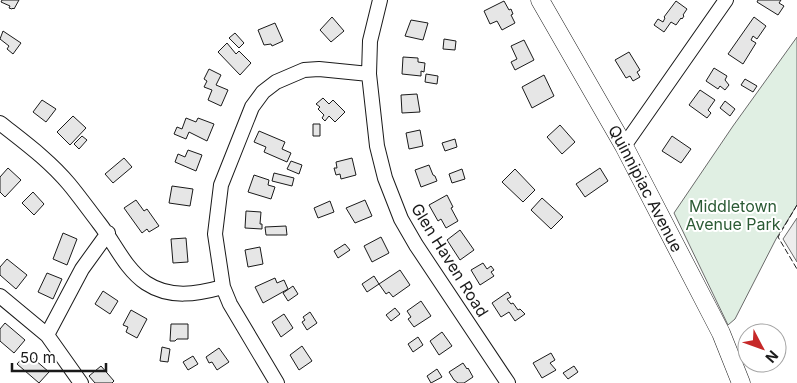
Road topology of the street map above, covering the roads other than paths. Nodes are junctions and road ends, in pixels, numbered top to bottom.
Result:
1 (380, 0) edge
2 (540, 0) edge
3 (723, 1) edge
4 (369, 74) junction
5 (0, 123) edge
6 (624, 146) junction
7 (108, 233) junction
8 (223, 287) junction
9 (0, 296) edge
10 (47, 335) junction
11 (81, 383) edge
12 (277, 383) edge
13 (508, 383) edge
14 (741, 383) edge

1 - 4 street, Glen Haven Road
2 - 6 main road, Quinnipiac Avenue
3 - 6 street
4 - 8 street
4 - 13 street, Glen Haven Road
5 - 7 street
6 - 14 main road, Quinnipiac Avenue
7 - 8 street
7 - 10 street
8 - 12 street
9 - 10 street
10 - 11 street

